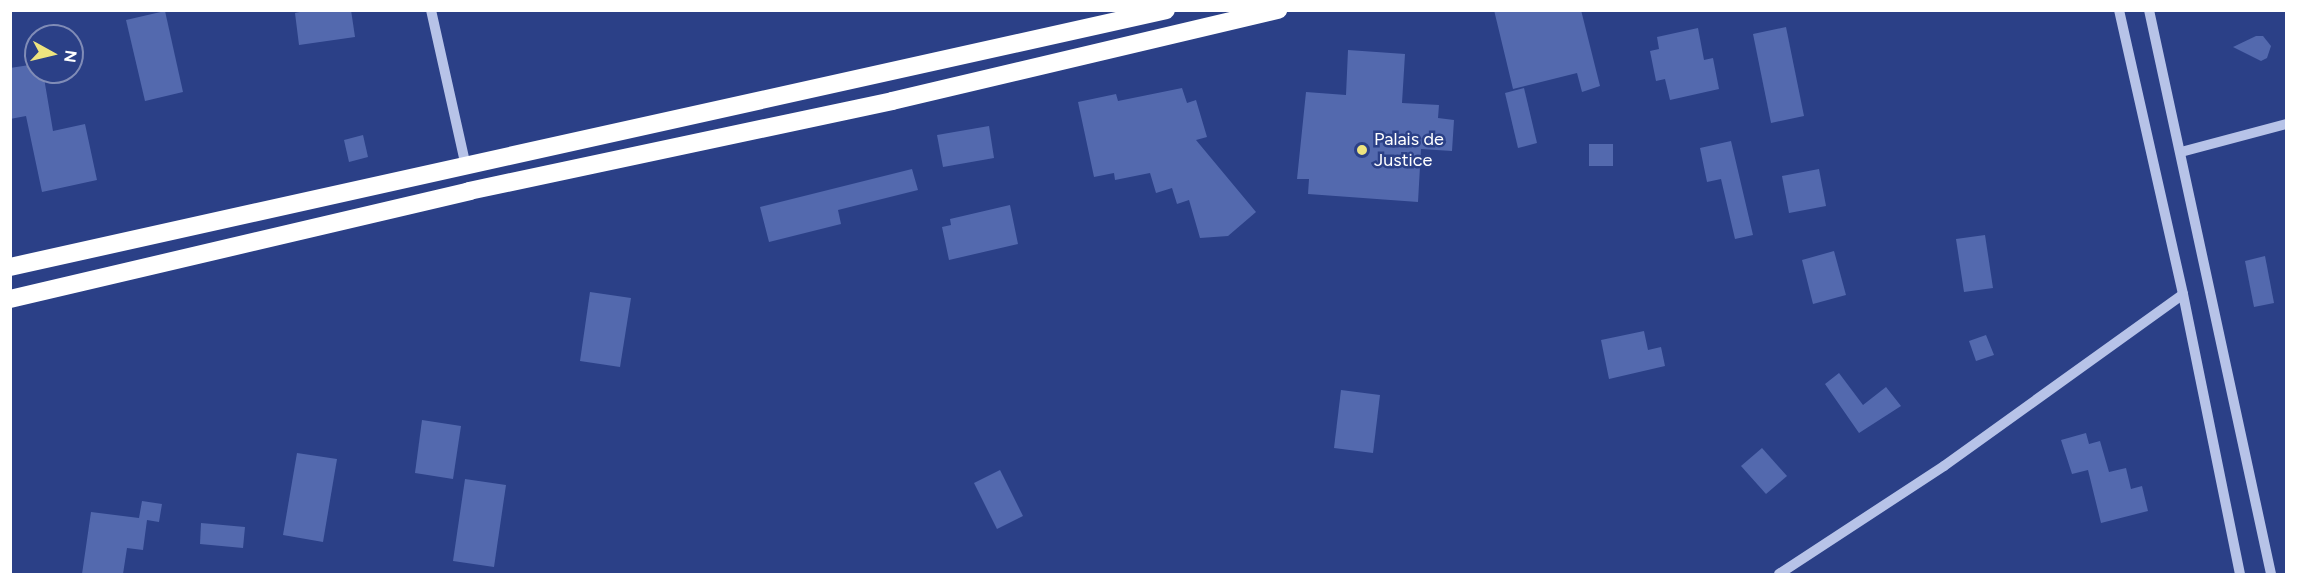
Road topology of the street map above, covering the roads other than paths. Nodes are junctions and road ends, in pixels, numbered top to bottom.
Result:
1 (431, 10) edge
2 (1166, 10) edge
3 (1278, 10) edge
4 (2119, 10) edge
5 (2149, 10) edge
6 (1238, 15) edge
7 (884, 76) junction
8 (892, 101) junction
9 (2286, 124) edge
10 (2181, 152) junction
11 (466, 166) junction
12 (10, 267) edge
13 (2183, 294) junction
14 (10, 299) edge
15 (1779, 574) edge
16 (2240, 574) edge
17 (2271, 574) edge

1 - 11 street
2 - 7 highway
3 - 6 highway
4 - 13 street
5 - 10 street
6 - 8 highway
7 - 8 highway
7 - 11 highway
8 - 14 highway
9 - 10 street
10 - 17 street
11 - 12 highway
13 - 15 street
13 - 16 street

